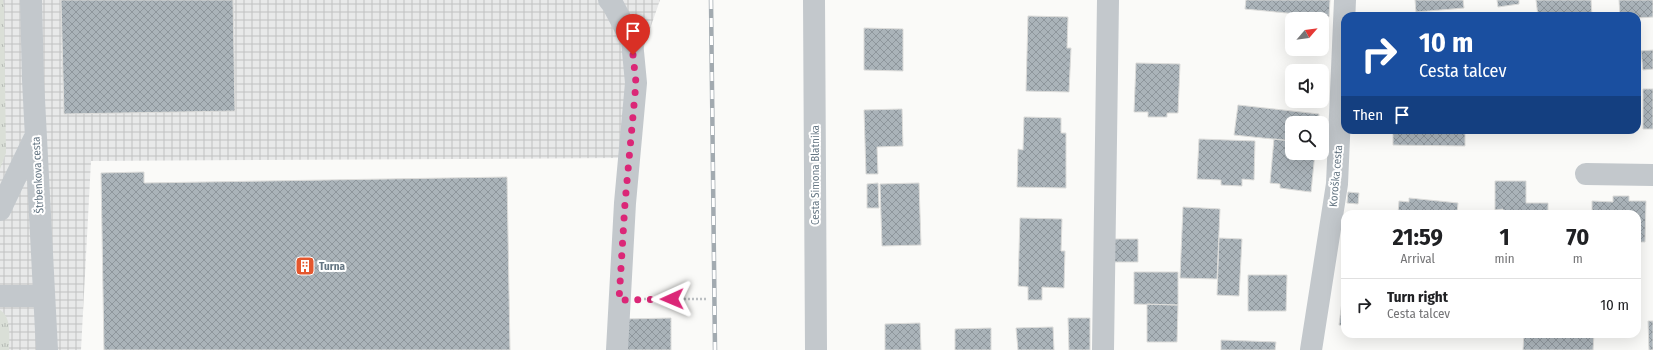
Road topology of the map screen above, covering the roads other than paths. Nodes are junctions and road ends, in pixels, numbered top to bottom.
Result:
1 (31, 0) edge
2 (609, 0) edge
3 (814, 0) edge
4 (1108, 0) edge
5 (1345, 0) edge
6 (1344, 12) edge
7 (1341, 92) edge
8 (36, 136) junction
9 (1586, 174) dead end
10 (1653, 175) edge
11 (0, 210) edge
12 (0, 296) edge
13 (44, 296) junction
14 (47, 350) edge
15 (616, 350) edge
16 (816, 350) edge
17 (1103, 350) edge
18 (1311, 350) edge

1 - 8 street, Štrbenkova cesta
2 - 15 street
3 - 16 street, Cesta Simona Blatnika
4 - 17 street
5 - 6 street, Koroška cesta
7 - 18 street, Koroška cesta
8 - 11 street
8 - 13 street, Štrbenkova cesta
9 - 10 street
12 - 13 street
13 - 14 street, Štrbenkova cesta

